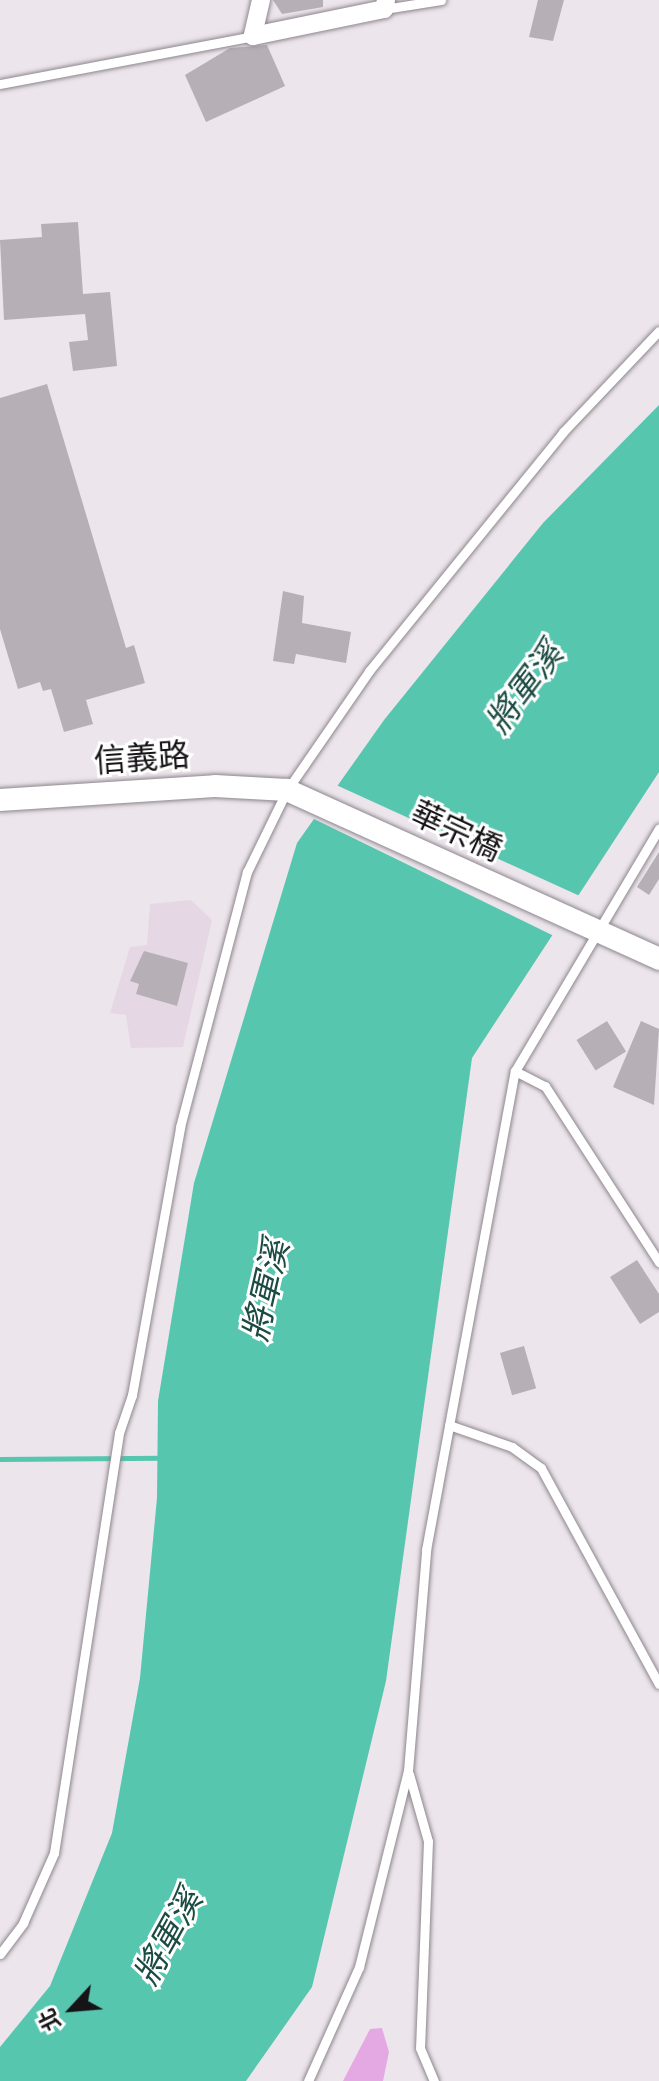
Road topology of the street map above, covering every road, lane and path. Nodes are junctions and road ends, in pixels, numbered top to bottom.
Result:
1 (261, 0) edge
2 (441, 0) edge
3 (385, 4) edge
4 (253, 36) junction
5 (0, 84) edge
6 (659, 331) edge
7 (287, 790) junction
8 (0, 800) edge
9 (659, 828) edge
10 (598, 933) junction
11 (659, 959) edge
12 (515, 1071) junction
13 (659, 1262) edge
14 (449, 1425) junction
15 (659, 1684) edge
16 (408, 1771) junction
17 (0, 1954) edge
18 (308, 2081) edge
19 (434, 2081) edge

1 - 4 street
2 - 3 lane
3 - 4 street
4 - 5 lane
6 - 7 lane
7 - 8 street, 信義路
7 - 10 street, 華宗橋
7 - 17 lane
9 - 10 lane
10 - 11 street, 華宗橋
10 - 12 lane
12 - 13 lane
12 - 14 lane
14 - 15 lane
14 - 16 lane
16 - 18 lane
16 - 19 lane

